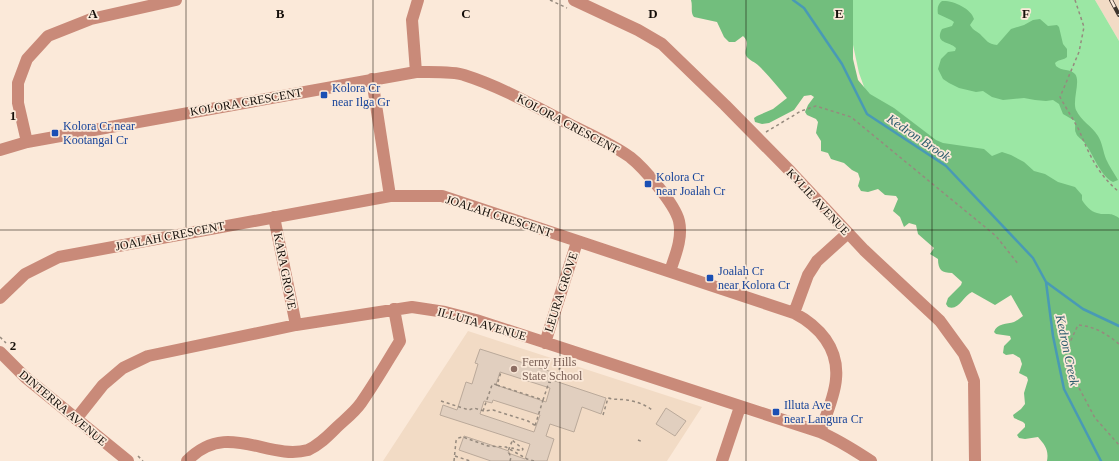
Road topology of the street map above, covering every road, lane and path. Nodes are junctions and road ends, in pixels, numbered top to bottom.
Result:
1 (176, 0) edge
2 (418, 0) edge
3 (550, 0) edge
4 (1075, 0) edge
5 (573, 5) edge
6 (416, 72) junction
7 (372, 79) junction
8 (757, 137) junction
9 (27, 142) junction
10 (0, 150) edge
11 (1119, 192) edge
12 (390, 196) junction
13 (274, 217) junction
14 (848, 233) junction
15 (577, 242) junction
16 (1020, 265) dead end
17 (670, 271) junction
18 (0, 298) edge
19 (394, 309) junction
20 (794, 313) junction
21 (296, 326) junction
22 (0, 337) edge
23 (544, 343) junction
24 (1119, 344) edge
25 (5, 350) edge
26 (562, 361) dead end
27 (501, 372) dead end
28 (555, 381) dead end
29 (552, 383) dead end
30 (497, 384) junction
31 (543, 400) junction
32 (441, 401) dead end
33 (740, 407) junction
34 (483, 411) junction
35 (653, 411) dead end
36 (603, 415) dead end
37 (76, 419) junction
38 (820, 432) junction
39 (638, 440) dead end
40 (643, 442) dead end
41 (1119, 445) edge
42 (511, 449) junction
43 (455, 456) junction
44 (128, 461) edge
45 (187, 461) edge
46 (454, 461) edge
47 (470, 461) edge
48 (510, 461) edge
49 (534, 461) edge
50 (722, 461) edge
51 (871, 461) edge
52 (975, 461) edge

1 - 9 street
2 - 6 street
3 - 5 path
4 - 11 path
5 - 8 street, KYLIE AVENUE
6 - 7 street, KOLORA CRESCENT
6 - 17 street, KOLORA CRESCENT
7 - 9 street, KOLORA CRESCENT
7 - 12 street
8 - 14 street, KYLIE AVENUE
8 - 16 path
9 - 10 street, KOLORA CRESCENT
12 - 13 street, JOALAH CRESCENT
12 - 15 street, JOALAH CRESCENT
13 - 18 street, JOALAH CRESCENT
13 - 21 street, KARA GROVE
14 - 20 street
14 - 52 street, KYLIE AVENUE
15 - 17 street, JOALAH CRESCENT
15 - 23 street, LEURA GROVE
17 - 20 street, JOALAH CRESCENT
19 - 21 street, ILLUTA AVENUE
19 - 23 street, ILLUTA AVENUE
19 - 45 street
20 - 38 street, JOALAH CRESCENT
21 - 37 street, ILLUTA AVENUE
22 - 25 path
23 - 33 street, ILLUTA AVENUE
24 - 41 path
25 - 37 street, DINTERRA AVENUE
26 - 28 path
27 - 30 path
29 - 31 path
30 - 31 path
30 - 34 path
31 - 34 path
32 - 34 path
33 - 38 street, ILLUTA AVENUE
33 - 50 street
35 - 36 path
37 - 44 street, DINTERRA AVENUE
38 - 51 street, ILLUTA AVENUE
39 - 40 path
42 - 42 path
42 - 43 path
42 - 48 path
42 - 49 path
43 - 46 path
43 - 47 path

